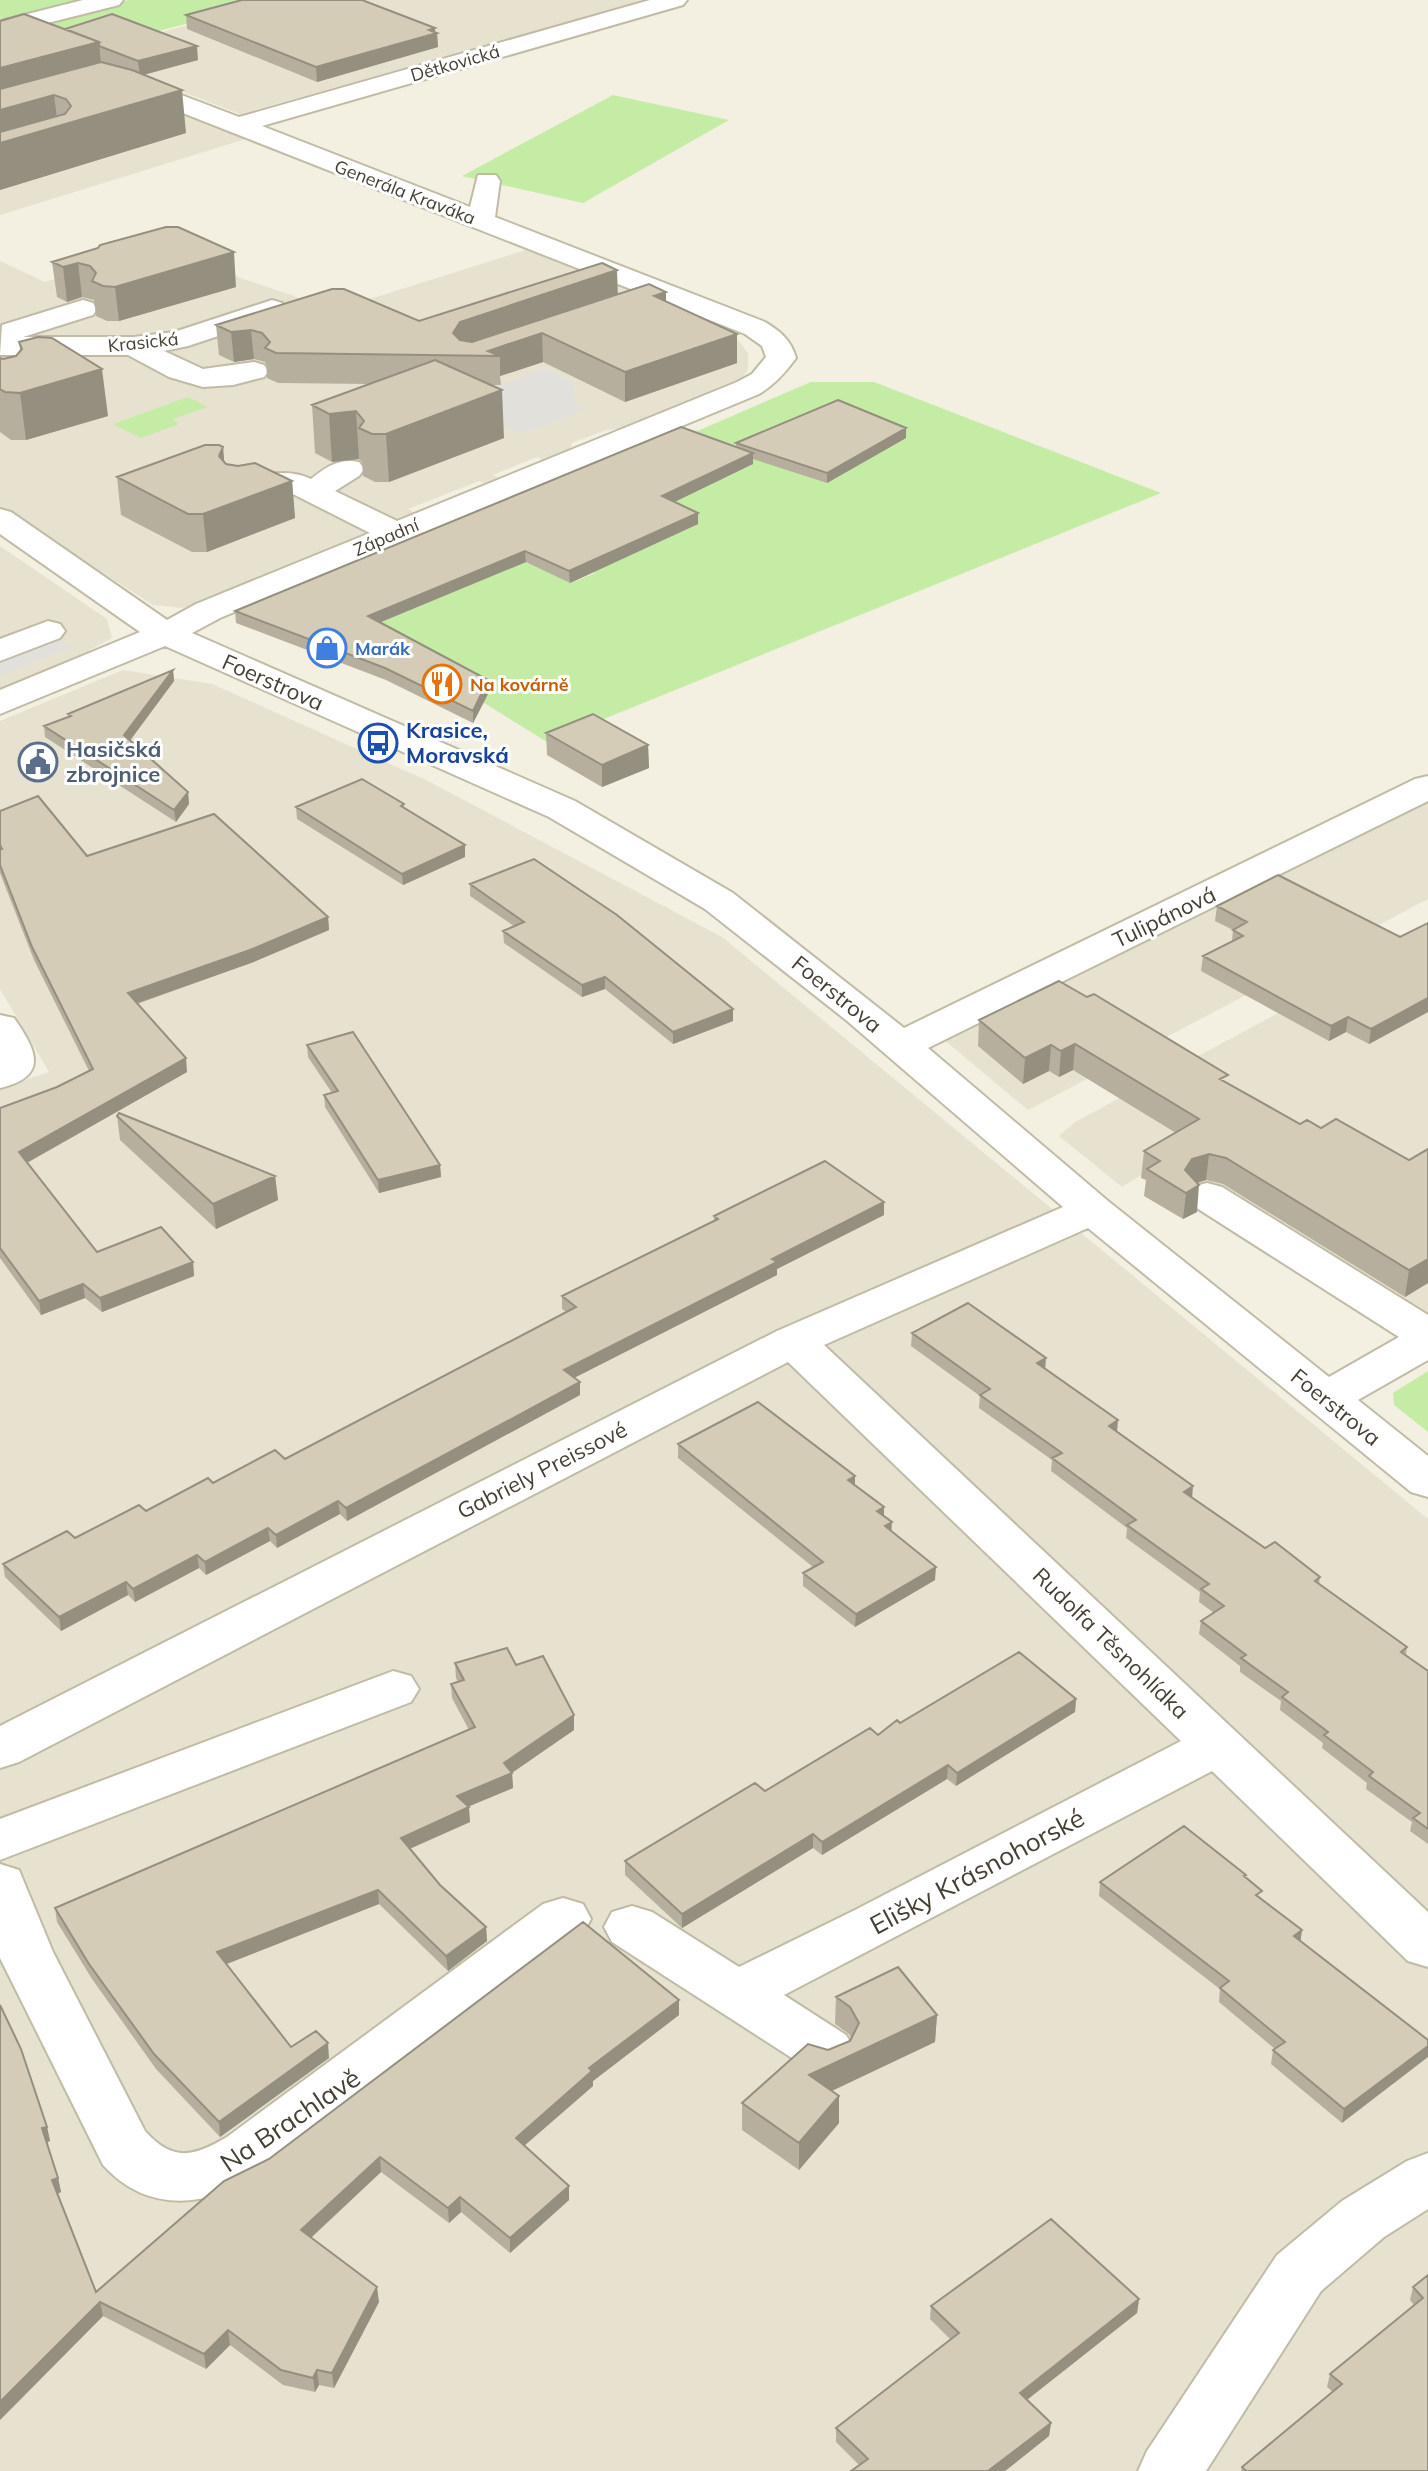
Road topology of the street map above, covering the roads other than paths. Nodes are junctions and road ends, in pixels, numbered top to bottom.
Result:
1 (111, 0) edge
2 (675, 0) edge
3 (0, 31) edge
4 (29, 45) edge
5 (236, 126) junction
6 (201, 128) dead end
7 (487, 181) dead end
8 (481, 222) junction
9 (668, 294) junction
10 (634, 306) edge
11 (280, 307) edge
12 (83, 309) edge
13 (1, 346) edge
14 (134, 346) junction
15 (254, 371) dead end
16 (771, 372) joint
17 (348, 469) edge
18 (241, 491) edge
19 (314, 492) junction
20 (0, 519) edge
21 (395, 533) junction
22 (48, 631) dead end
23 (165, 634) junction
24 (0, 651) edge
25 (0, 703) edge
26 (1428, 787) edge
27 (0, 1027) edge
28 (899, 1045) junction
29 (0, 1076) edge
30 (1207, 1196) dead end
31 (1093, 1210) junction
32 (1428, 1338) edge
33 (793, 1341) junction
34 (1326, 1399) junction
35 (1428, 1481) edge
36 (393, 1689) dead end
37 (1218, 1745) junction
38 (0, 1749) edge
39 (0, 1840) edge
40 (0, 1885) edge
41 (563, 1919) dead end
42 (632, 1927) dead end
43 (1428, 1946) edge
44 (735, 1994) junction
45 (826, 2051) edge
46 (1428, 2178) edge
47 (1170, 2471) edge

1 - 3 street
2 - 5 street, Dětkovická
3 - 4 street
5 - 6 street, Generála Kraváka
5 - 8 street, Generála Kraváka
7 - 8 street
8 - 9 street, Generála Kraváka
9 - 10 street
9 - 16 street, Generála Kraváka
11 - 14 street, Krasická
12 - 13 street
13 - 14 street, Krasická
14 - 15 street
16 - 21 street, Západní
17 - 19 street
18 - 19 street
19 - 21 street
20 - 23 street
21 - 23 street, Západní
22 - 24 street
23 - 25 street, Západní
23 - 28 street, Foerstrova
26 - 28 street, Tulipánová
27 - 29 street
28 - 31 street, Foerstrova
30 - 32 street
31 - 33 street, Gabriely Preissové
31 - 34 street, Foerstrova
32 - 34 street
33 - 37 street, Rudolfa Těsnohlídka
33 - 38 street, Gabriely Preissové
34 - 35 street, Foerstrova
36 - 39 street
37 - 43 street, Rudolfa Těsnohlídka
37 - 44 street, Elišky Krásnohorské
40 - 41 street, Na Brachlavě
42 - 44 street
44 - 45 street
46 - 47 street

